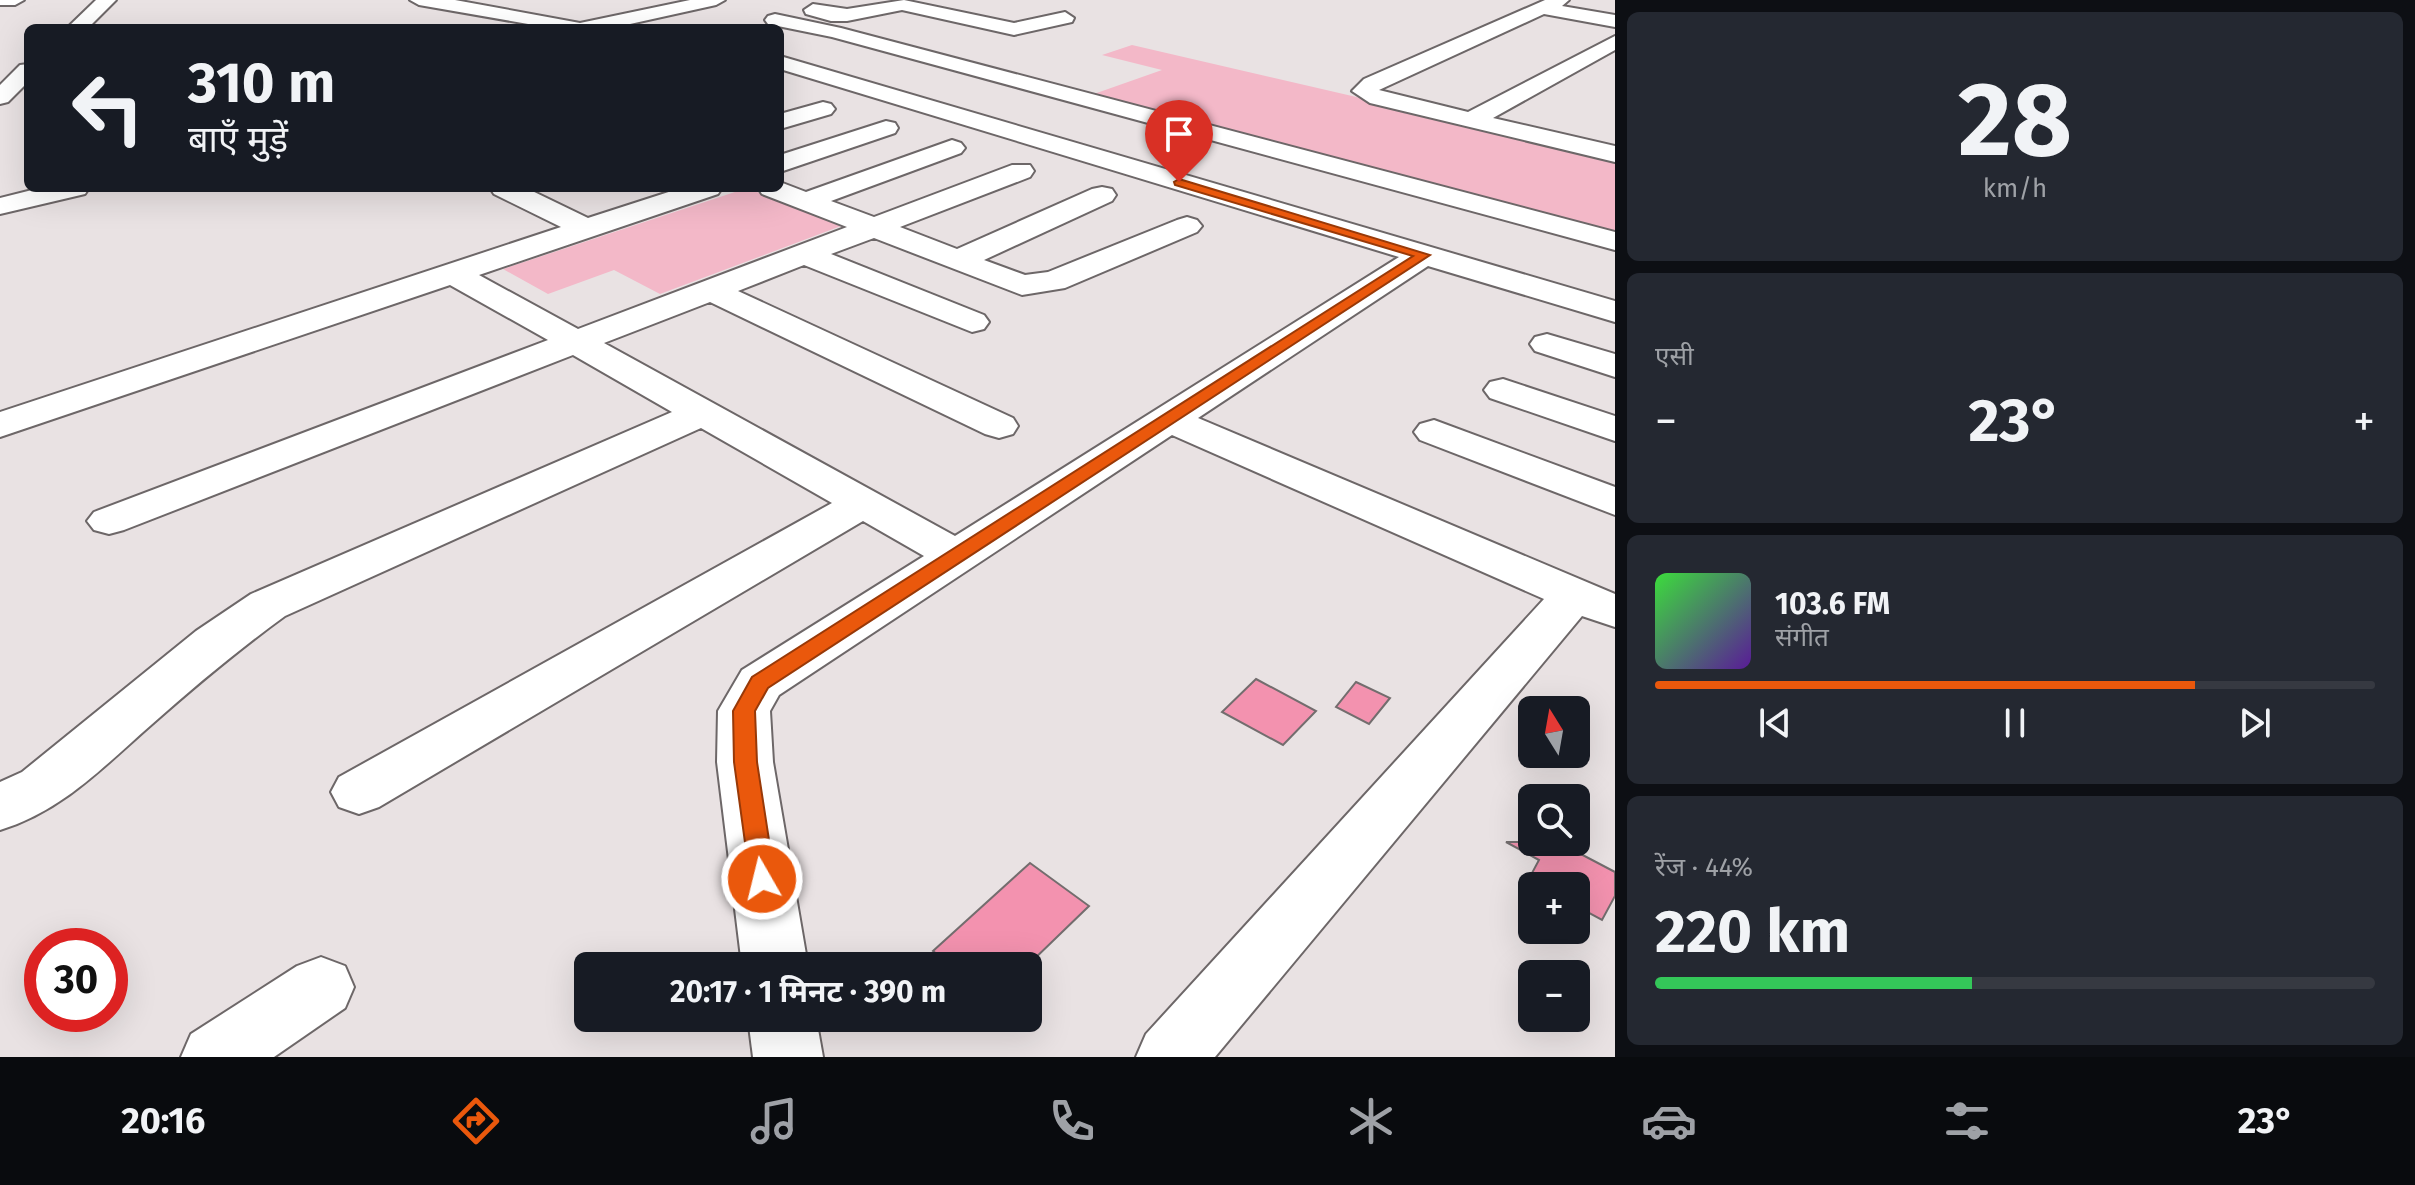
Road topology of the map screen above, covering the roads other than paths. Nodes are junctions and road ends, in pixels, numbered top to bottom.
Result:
1 (0, 0) edge
2 (15, 0) edge
3 (107, 0) edge
4 (419, 0) edge
5 (647, 0) edge
6 (851, 0) edge
7 (568, 4) dead end
8 (812, 4) edge
9 (1552, 4) edge
10 (739, 7) dead end
11 (701, 14) edge
12 (529, 17) junction
13 (1065, 18) dead end
14 (1615, 21) edge
15 (81, 24) edge
16 (559, 24) edge
17 (618, 24) edge
18 (662, 24) edge
19 (777, 24) edge
20 (784, 27) edge
21 (784, 29) edge
22 (784, 30) edge
23 (1615, 42) edge
24 (1589, 56) junction
25 (23, 58) edge
26 (880, 60) junction
27 (1615, 61) edge
28 (784, 63) edge
29 (947, 63) junction
30 (913, 85) junction
31 (0, 97) edge
32 (0, 106) edge
33 (24, 106) edge
34 (823, 109) dead end
35 (935, 109) junction
36 (1471, 120) junction
37 (784, 121) edge
38 (886, 128) dead end
39 (1615, 130) edge
40 (1585, 147) junction
41 (952, 148) dead end
42 (1615, 154) edge
43 (784, 163) edge
44 (1021, 171) dead end
45 (24, 184) edge
46 (0, 189) edge
47 (58, 192) edge
48 (512, 192) edge
49 (647, 192) edge
50 (696, 192) edge
51 (782, 192) edge
52 (1102, 195) dead end
53 (669, 201) junction
54 (806, 201) junction
55 (0, 206) edge
56 (1187, 226) dead end
57 (872, 228) junction
58 (587, 229) junction
59 (1615, 241) edge
60 (803, 254) junction
61 (1423, 255) junction
62 (956, 261) junction
63 (1615, 263) edge
64 (454, 274) junction
65 (1615, 286) edge
66 (711, 290) junction
67 (1615, 312) edge
68 (972, 322) dead end
69 (575, 342) junction
70 (1547, 344) dead end
71 (1615, 366) edge
72 (1503, 390) dead end
73 (702, 413) junction
74 (1168, 419) junction
75 (0, 425) edge
76 (999, 426) dead end
77 (1615, 429) edge
78 (1434, 432) dead end
79 (1615, 502) edge
80 (863, 503) junction
81 (109, 521) dead end
82 (956, 555) junction
83 (1595, 603) edge
84 (359, 792) dead end
85 (0, 808) edge
86 (773, 952) edge
87 (321, 987) dead end
88 (784, 1032) edge
89 (216, 1057) edge
90 (788, 1057) edge
91 (1171, 1057) edge

1 - 2 street
3 - 15 street
4 - 12 street
5 - 11 street
6 - 8 street
7 - 12 street
8 - 13 street
8 - 19 street
9 - 14 street
9 - 36 street
10 - 11 street
11 - 17 street
11 - 18 street
12 - 16 street
20 - 29 street
21 - 26 street
22 - 30 street
23 - 24 street
24 - 27 street
24 - 36 street
25 - 31 street
26 - 29 street
26 - 63 street
28 - 35 street
29 - 59 street
30 - 35 street
30 - 65 street
32 - 33 street
34 - 37 street
35 - 61 street
36 - 40 street
38 - 43 street
39 - 40 street
40 - 42 street
41 - 54 street
44 - 57 street
45 - 46 street
47 - 55 street
48 - 58 street
49 - 53 street
50 - 53 street
51 - 54 street
52 - 62 street
53 - 58 street
54 - 57 street
56 - 62 street
57 - 60 street
57 - 62 street
58 - 64 street
60 - 66 street
60 - 68 street
61 - 67 street
61 - 74 street
64 - 69 street
64 - 75 street
66 - 69 street
66 - 76 street
69 - 73 street
69 - 81 street
70 - 71 street
72 - 77 street
73 - 80 street
73 - 85 street
74 - 82 street
74 - 83 street
78 - 79 street
80 - 82 street
80 - 84 street
82 - 86 street
83 - 91 street
87 - 89 street
88 - 90 street

